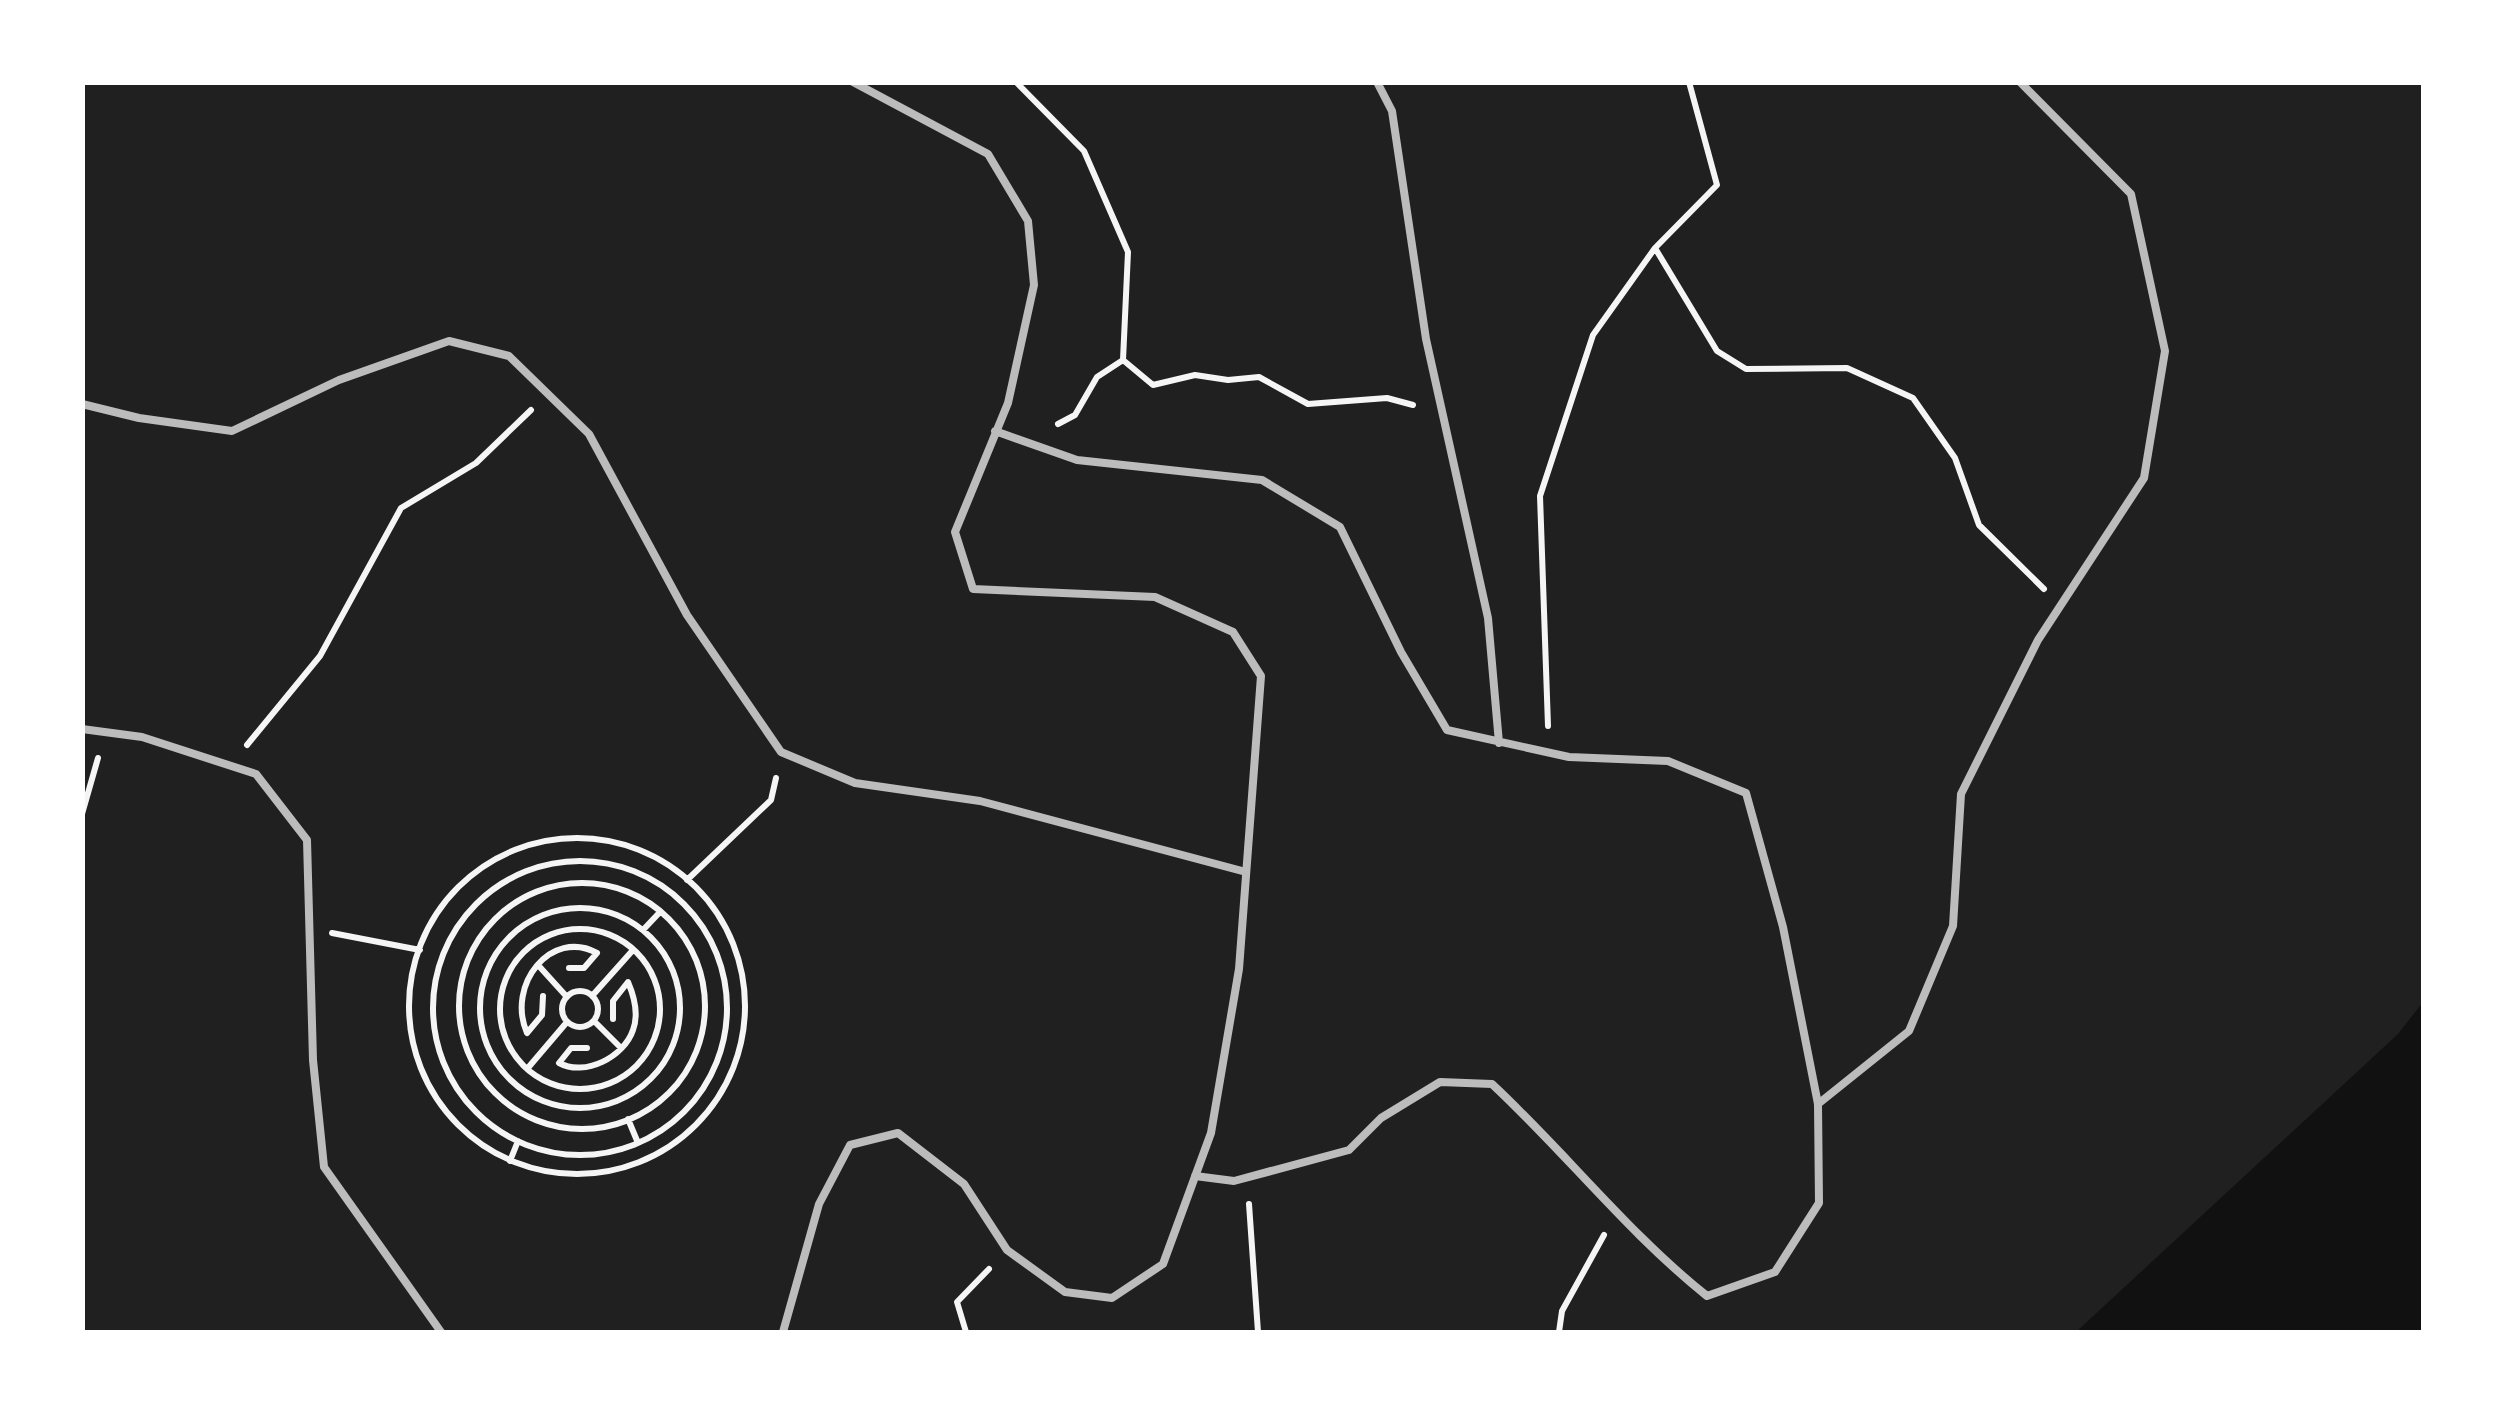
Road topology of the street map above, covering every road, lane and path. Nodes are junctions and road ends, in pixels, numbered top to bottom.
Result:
1 (853, 82) edge
2 (1016, 82) edge
3 (1377, 82) edge
4 (1689, 82) edge
5 (2020, 82) edge
6 (1655, 248) junction
7 (1123, 360) junction
8 (548, 394) junction
9 (82, 404) edge
10 (1443, 414) junction
11 (996, 431) junction
12 (1025, 441) junction
13 (2061, 606) junction
14 (82, 730) edge
15 (105, 732) junction
16 (1499, 742) junction
17 (781, 752) junction
18 (1548, 753) junction
19 (230, 765) junction
20 (82, 814) edge
21 (1246, 872) junction
22 (687, 880) junction
23 (660, 912) junction
24 (311, 929) junction
25 (642, 930) junction
26 (420, 950) junction
27 (633, 950) junction
28 (538, 965) junction
29 (569, 968) dead end
30 (543, 996) dead end
31 (592, 996) junction
32 (567, 997) junction
33 (613, 1019) dead end
34 (594, 1021) junction
35 (567, 1022) junction
36 (508, 1042) junction
37 (586, 1048) dead end
38 (622, 1048) junction
39 (490, 1050) junction
40 (526, 1069) junction
41 (1818, 1104) junction
42 (628, 1120) junction
43 (518, 1141) junction
44 (638, 1143) junction
45 (510, 1161) junction
46 (1195, 1176) junction
47 (1247, 1177) junction
48 (1616, 1212) junction
49 (1007, 1250) junction
50 (441, 1332) edge
51 (783, 1332) edge
52 (966, 1332) edge
53 (1258, 1332) edge
54 (1558, 1332) edge

1 - 11 lane
2 - 7 path
3 - 10 lane
4 - 6 path
5 - 13 lane
6 - 13 path
6 - 18 path
7 - 10 path
7 - 12 path
8 - 9 lane
8 - 17 lane
8 - 19 path
10 - 16 lane
11 - 12 lane
11 - 21 lane
12 - 16 lane
13 - 41 lane
14 - 15 lane
15 - 19 lane
15 - 20 path
16 - 18 lane
17 - 21 lane
17 - 22 path
18 - 41 lane
19 - 24 lane
21 - 46 lane
22 - 26 path
22 - 45 path
23 - 25 path
23 - 42 path
23 - 42 path
24 - 26 path
24 - 50 lane
25 - 39 path
25 - 39 path
26 - 45 path
27 - 31 path
27 - 36 path
27 - 40 path
28 - 29 path
28 - 30 path
28 - 32 path
31 - 32 path
31 - 34 path
32 - 35 path
33 - 38 path
34 - 35 path
34 - 38 path
35 - 40 path
36 - 39 path
36 - 40 path
37 - 38 path
41 - 48 lane
42 - 44 path
43 - 44 path
43 - 44 path
43 - 45 path
46 - 47 lane
46 - 49 lane
47 - 48 lane
47 - 53 path
48 - 54 path
49 - 51 lane
49 - 52 path

